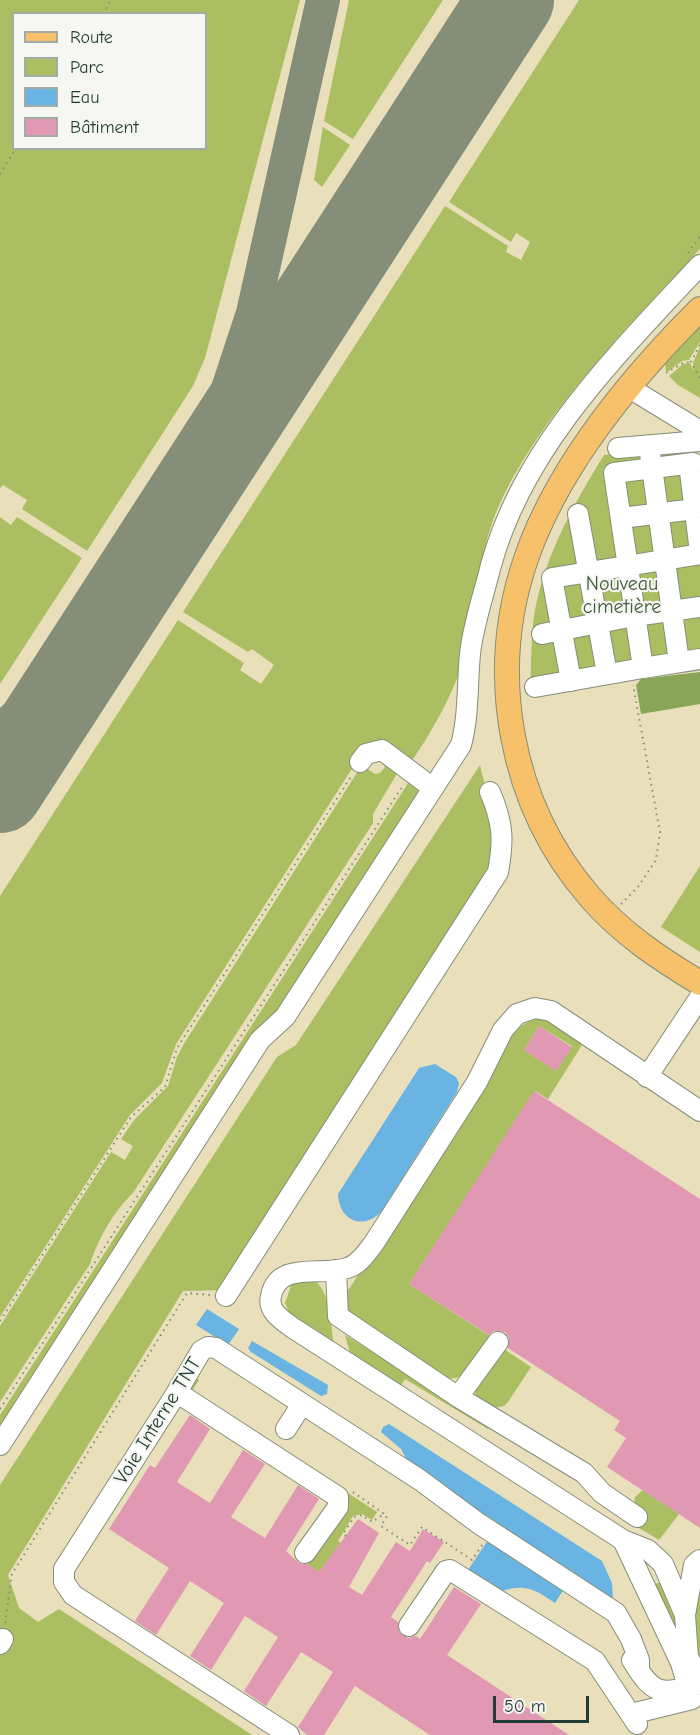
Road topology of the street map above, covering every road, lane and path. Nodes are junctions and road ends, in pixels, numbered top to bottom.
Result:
1 (15, 150) edge
2 (0, 174) edge
3 (700, 265) edge
4 (700, 309) edge
5 (700, 345) edge
6 (691, 362) junction
7 (666, 373) dead end
8 (700, 378) edge
9 (628, 387) junction
10 (700, 431) edge
11 (700, 441) edge
12 (649, 446) junction
13 (618, 448) dead end
14 (651, 468) junction
15 (695, 508) junction
16 (658, 513) junction
17 (578, 514) dead end
18 (621, 518) junction
19 (700, 553) edge
20 (664, 560) junction
21 (626, 565) junction
22 (588, 572) junction
23 (700, 607) edge
24 (672, 610) junction
25 (634, 616) junction
26 (597, 623) junction
27 (552, 632) junction
28 (700, 659) edge
29 (679, 662) junction
30 (607, 674) junction
31 (638, 675) junction
32 (571, 681) junction
33 (535, 687) dead end
34 (360, 762) joint
35 (412, 771) junction
36 (433, 788) junction
37 (490, 792) dead end
38 (609, 916) junction
39 (700, 984) edge
40 (700, 997) edge
41 (647, 1077) junction
42 (700, 1111) edge
43 (336, 1270) junction
44 (226, 1296) joint
45 (338, 1316) junction
46 (0, 1321) edge
47 (498, 1342) dead end
48 (345, 1361) junction
49 (174, 1397) junction
50 (458, 1397) junction
51 (302, 1404) junction
52 (0, 1409) edge
53 (286, 1429) dead end
54 (0, 1444) edge
55 (375, 1503) dead end
56 (373, 1506) dead end
57 (384, 1514) dead end
58 (637, 1517) dead end
59 (346, 1536) dead end
60 (622, 1540) junction
61 (305, 1553) dead end
62 (700, 1560) edge
63 (685, 1615) junction
64 (409, 1626) dead end
65 (2, 1641) edge
66 (697, 1687) edge
67 (700, 1707) edge
68 (634, 1724) edge
69 (289, 1735) edge

1 - 2 path
3 - 36 street
4 - 9 main road
5 - 6 path
6 - 7 path
6 - 8 path
9 - 10 street
9 - 38 main road
11 - 12 street
12 - 13 street
12 - 14 street
14 - 15 street
14 - 16 street
14 - 18 street
15 - 16 street
15 - 19 street
16 - 18 street
16 - 20 street
17 - 22 street
18 - 21 street
19 - 20 street
20 - 21 street
20 - 24 street
21 - 22 street
21 - 25 street
22 - 26 street
22 - 27 street
23 - 24 street
24 - 25 street
24 - 29 street
25 - 26 street
25 - 31 street
26 - 27 street
26 - 30 street
27 - 32 street
28 - 29 street
29 - 31 street
30 - 31 street
30 - 32 street
31 - 38 path
32 - 33 street
34 - 35 street
34 - 46 path
35 - 36 street
35 - 52 path
36 - 54 street
37 - 44 street
38 - 39 main road
40 - 41 street
41 - 42 street
41 - 43 street
43 - 45 street
43 - 48 street
44 - 65 path
45 - 48 street
45 - 50 street
47 - 50 street
48 - 60 street
49 - 51 street, Voie Interne TNT
49 - 61 street
49 - 69 street, Voie Interne TNT
50 - 58 street
51 - 53 street
51 - 66 street, Voie Interne TNT
55 - 56 path
57 - 59 path
60 - 63 street
60 - 66 street
62 - 63 street
63 - 66 street
64 - 68 street
66 - 68 street
67 - 68 street

